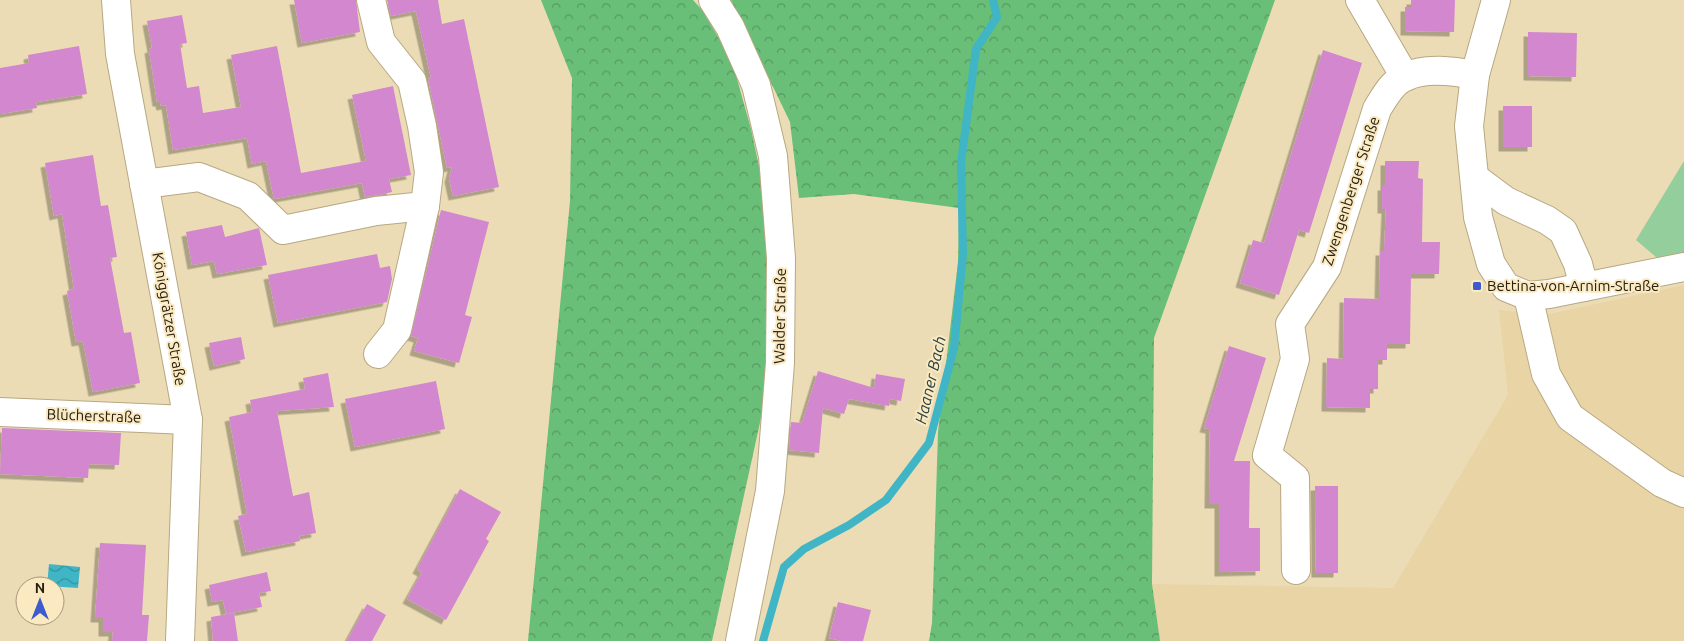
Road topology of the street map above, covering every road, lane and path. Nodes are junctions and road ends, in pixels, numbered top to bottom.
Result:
1 (116, 0) edge
2 (371, 0) edge
3 (713, 0) edge
4 (1360, 0) edge
5 (1496, 0) edge
6 (1475, 75) junction
7 (1404, 77) junction
8 (1475, 178) junction
9 (144, 184) junction
10 (425, 206) junction
11 (1684, 267) edge
12 (1584, 287) junction
13 (1528, 296) junction
14 (378, 354) dead end
15 (0, 412) edge
16 (188, 420) junction
17 (1684, 493) edge
18 (1296, 570) dead end
19 (180, 641) edge
20 (740, 641) edge

1 - 9 street, Königgrätzer Straße
2 - 10 street
3 - 20 street, Walder Straße
4 - 7 street
5 - 6 street
6 - 7 street
6 - 8 street
7 - 18 street, Zwengenberger Straße
8 - 12 street
8 - 13 street
9 - 10 street
9 - 16 street, Königgrätzer Straße
10 - 14 street
11 - 12 street
12 - 13 street
13 - 17 street
15 - 16 street, Blücherstraße
16 - 19 street, Königgrätzer Straße

